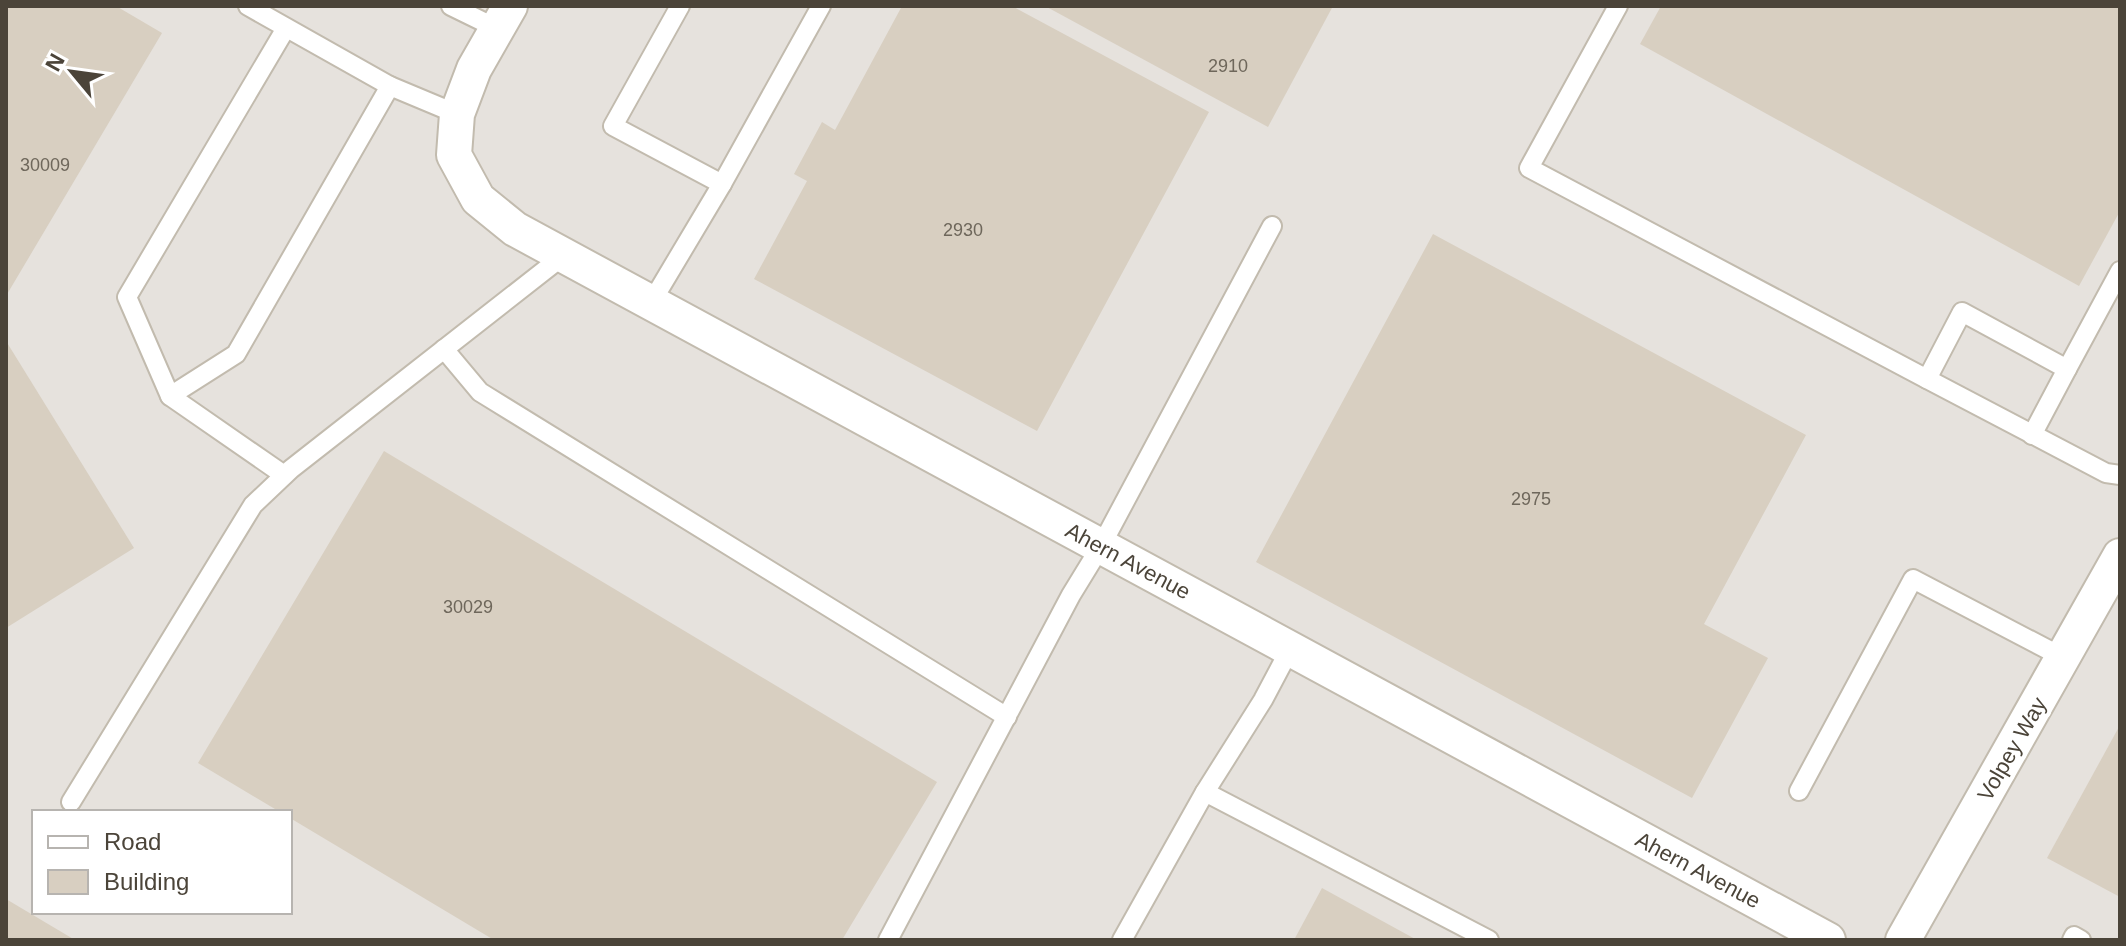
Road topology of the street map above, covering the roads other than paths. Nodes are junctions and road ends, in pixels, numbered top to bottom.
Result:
1 (248, 6) edge
2 (451, 6) edge
3 (680, 6) edge
4 (821, 6) edge
5 (1618, 6) edge
6 (503, 17) edge
7 (286, 28) junction
8 (390, 86) junction
9 (457, 114) junction
10 (722, 184) junction
11 (1272, 226) dead end
12 (563, 256) junction
13 (2120, 271) edge
14 (651, 303) junction
15 (444, 349) junction
16 (2067, 369) junction
17 (1927, 379) junction
18 (170, 396) junction
19 (2032, 435) junction
20 (284, 475) junction
21 (2120, 475) edge
22 (1101, 546) junction
23 (2120, 556) edge
24 (1290, 649) junction
25 (2064, 658) junction
26 (1007, 717) junction
27 (1799, 791) dead end
28 (1205, 792) junction
29 (71, 802) dead end
30 (888, 940) edge
31 (1122, 940) edge
32 (1489, 940) edge
33 (1827, 940) edge
34 (1903, 940) edge
35 (2072, 940) edge
36 (2081, 940) edge

1 - 7 lane
2 - 6 lane
3 - 10 lane
4 - 10 lane
5 - 17 lane
6 - 9 street
7 - 8 lane
7 - 18 lane
8 - 9 lane
8 - 18 lane
9 - 12 street, Ahern Avenue
10 - 14 lane
11 - 22 lane
12 - 14 street, Ahern Avenue
12 - 15 lane
13 - 16 lane
14 - 22 street, Ahern Avenue
15 - 20 lane
15 - 26 lane
16 - 17 lane
16 - 19 lane
17 - 19 lane
18 - 20 lane
19 - 21 lane
20 - 29 lane
22 - 24 street, Ahern Avenue
22 - 26 lane
23 - 25 street, Volpey Way
24 - 28 lane
24 - 33 street, Ahern Avenue
25 - 27 lane
25 - 34 street, Volpey Way
26 - 30 lane
28 - 31 lane
28 - 32 lane
35 - 36 lane

